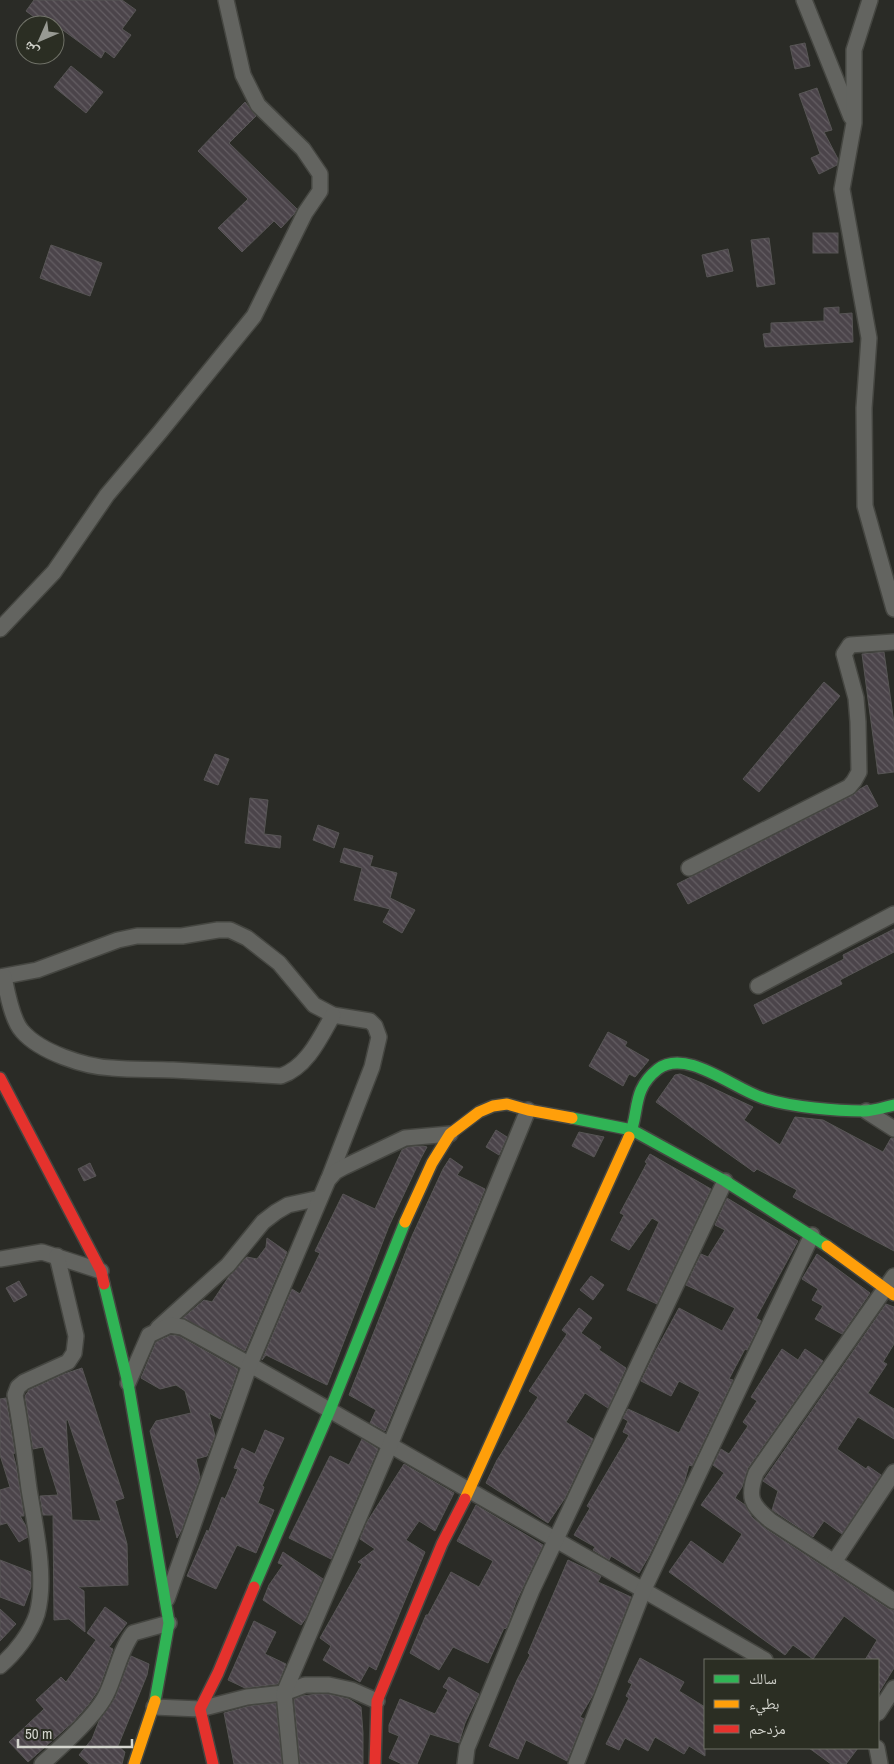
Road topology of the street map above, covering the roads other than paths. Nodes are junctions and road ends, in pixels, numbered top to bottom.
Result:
1 (226, 0) edge
2 (804, 0) edge
3 (870, 0) edge
4 (854, 123) junction
5 (894, 609) edge
6 (0, 629) edge
7 (894, 642) edge
8 (689, 868) dead end
9 (894, 914) edge
10 (2, 977) edge
11 (758, 986) dead end
12 (333, 1015) junction
13 (0, 1078) edge
14 (894, 1105) edge
15 (528, 1110) junction
16 (866, 1111) junction
17 (632, 1130) junction
18 (894, 1130) edge
19 (450, 1134) junction
20 (328, 1180) junction
21 (725, 1181) junction
22 (320, 1198) junction
23 (812, 1235) junction
24 (57, 1256) junction
25 (0, 1259) edge
26 (102, 1271) junction
27 (894, 1276) edge
28 (890, 1292) edge
29 (149, 1335) junction
30 (250, 1364) junction
31 (128, 1383) junction
32 (330, 1410) junction
33 (390, 1445) junction
34 (894, 1472) edge
35 (470, 1489) junction
36 (556, 1539) junction
37 (834, 1562) junction
38 (644, 1589) junction
39 (166, 1601) junction
40 (894, 1601) edge
41 (169, 1623) junction
42 (763, 1659) edge
43 (0, 1666) edge
44 (894, 1688) edge
45 (284, 1693) junction
46 (377, 1700) junction
47 (154, 1708) junction
48 (200, 1709) junction
49 (879, 1711) edge
50 (877, 1749) edge
51 (42, 1764) edge
52 (134, 1764) edge
53 (213, 1764) edge
54 (291, 1764) edge
55 (375, 1764) edge
56 (465, 1764) edge
57 (576, 1764) edge
58 (880, 1764) edge

1 - 6 street
2 - 4 street
3 - 4 street
4 - 5 street
7 - 8 street
9 - 11 street
10 - 12 street
10 - 12 street
12 - 20 street
13 - 26 street
14 - 16 street
15 - 17 street
15 - 19 street
15 - 33 street
16 - 17 street
16 - 18 street
17 - 21 street
17 - 35 street
19 - 20 street
19 - 32 street
20 - 22 street
21 - 23 street
21 - 36 street
22 - 29 street
22 - 30 street
23 - 28 street
23 - 38 street
24 - 25 street
24 - 26 street
24 - 43 street
26 - 31 street
27 - 28 street
28 - 37 street
29 - 30 street
29 - 31 street
30 - 32 street
30 - 39 street
31 - 39 street
32 - 33 street
32 - 48 street
33 - 35 street
33 - 45 street
34 - 37 street
35 - 36 street
35 - 46 street
36 - 38 street
36 - 56 street
37 - 40 street
38 - 42 street
38 - 57 street
39 - 41 street
41 - 47 street
41 - 51 street
44 - 49 street
45 - 46 street
45 - 48 street
45 - 54 street
46 - 55 street
47 - 48 street
47 - 52 street
48 - 53 street
50 - 58 street

